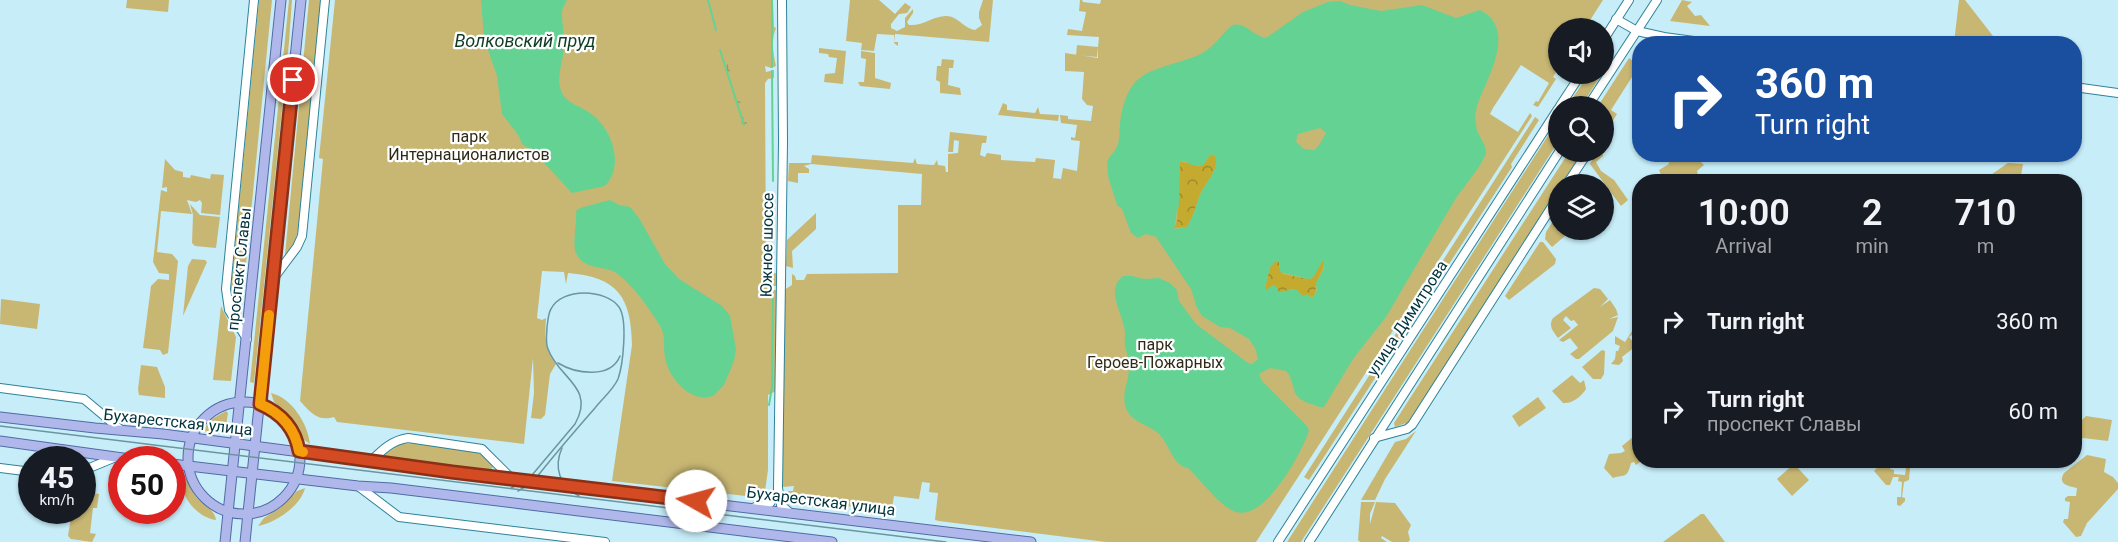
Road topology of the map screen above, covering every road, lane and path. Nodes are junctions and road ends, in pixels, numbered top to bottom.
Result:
1 (254, 0) edge
2 (281, 0) edge
3 (300, 0) edge
4 (325, 0) edge
5 (782, 0) edge
6 (1629, 0) edge
7 (1657, 0) edge
8 (1616, 20) junction
9 (1614, 23) edge
10 (1637, 31) junction
11 (1634, 36) edge
12 (1660, 36) edge
13 (1632, 39) edge
14 (2082, 88) edge
15 (2118, 93) edge
16 (1595, 96) edge
17 (1548, 125) edge
18 (1553, 162) edge
19 (1548, 213) edge
20 (273, 279) junction
21 (247, 339) junction
22 (0, 388) edge
23 (240, 403) junction
24 (260, 404) junction
25 (0, 417) edge
26 (121, 430) junction
27 (192, 437) junction
28 (1374, 438) junction
29 (0, 441) edge
30 (236, 443) junction
31 (255, 446) junction
32 (299, 451) junction
33 (108, 456) edge
34 (370, 462) junction
35 (186, 466) edge
36 (189, 466) junction
37 (0, 468) edge
38 (18, 470) edge
39 (233, 471) junction
40 (253, 473) junction
41 (296, 478) junction
42 (513, 480) junction
43 (358, 486) junction
44 (778, 490) junction
45 (751, 508) junction
46 (229, 512) junction
47 (790, 513) junction
48 (249, 514) junction
49 (225, 542) edge
50 (245, 542) edge
51 (605, 542) edge
52 (832, 542) edge
53 (1031, 542) edge
54 (1278, 542) edge
55 (1309, 542) edge

1 - 21 street
2 - 21 main road, проспект Славы
3 - 20 main road
4 - 20 street
5 - 44 street, Южное шоссе
6 - 8 street
7 - 10 street
8 - 9 street
8 - 10 street
10 - 11 street
10 - 12 street
13 - 16 street
14 - 15 street
17 - 54 street, улица Димитрова
18 - 28 street
19 - 28 street
20 - 24 main road
21 - 23 main road, проспект Славы
22 - 26 street
23 - 24 main road
23 - 27 main road
23 - 30 main road, проспект Славы
24 - 31 main road
24 - 32 main road
25 - 26 main road, Бухарестская улица
26 - 27 main road, Бухарестская улица
27 - 30 main road, Бухарестская улица
27 - 36 main road
28 - 55 street
29 - 33 main road
30 - 31 main road, Бухарестская улица
30 - 39 main road, проспект Славы
31 - 32 main road, Бухарестская улица
31 - 40 main road
32 - 34 main road, Бухарестская улица
32 - 41 main road
34 - 42 main road, Бухарестская улица
34 - 42 street
35 - 36 main road
36 - 39 main road
36 - 46 main road
37 - 38 street
39 - 40 main road
39 - 46 main road, проспект Славы
40 - 41 main road
40 - 48 main road
41 - 43 main road
41 - 48 main road
42 - 45 main road, Бухарестская улица
43 - 51 street
43 - 52 main road
44 - 45 street
44 - 47 street, Южное шоссе
45 - 47 main road, Бухарестская улица
46 - 48 main road
46 - 49 main road, проспект Славы
47 - 53 main road, Бухарестская улица
48 - 50 main road

